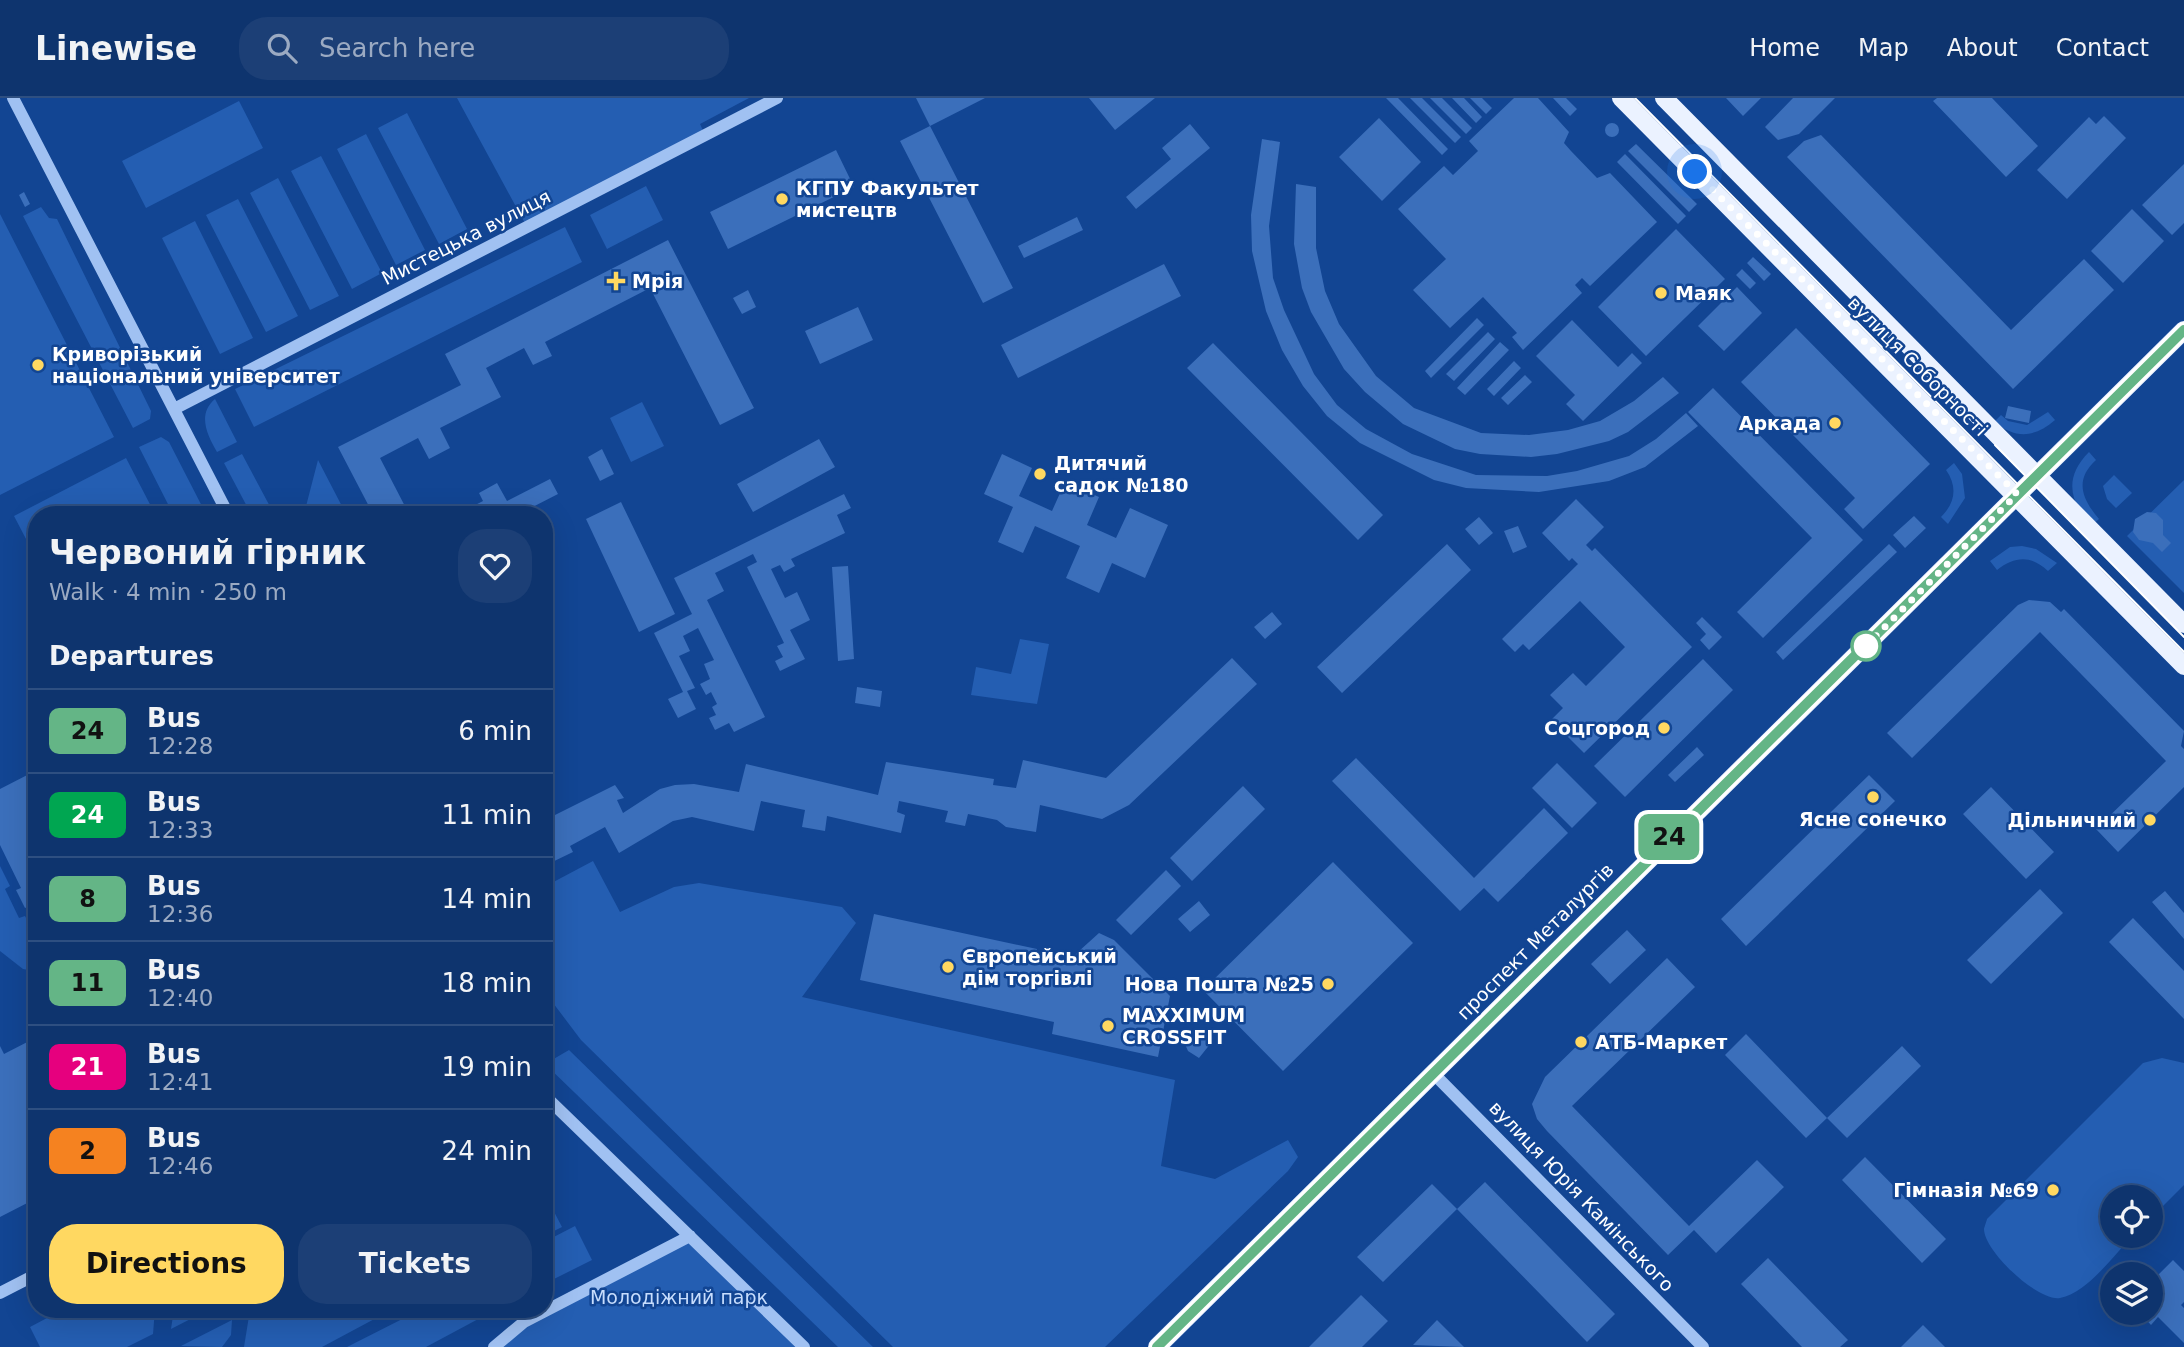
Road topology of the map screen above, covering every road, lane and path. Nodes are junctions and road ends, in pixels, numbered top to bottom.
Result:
1 (13, 98) edge
2 (777, 98) edge
3 (1621, 98) edge
4 (1664, 98) edge
5 (2184, 330) edge
6 (174, 409) junction
7 (2035, 475) junction
8 (2017, 494) junction
9 (224, 506) edge
10 (2184, 624) edge
11 (2184, 666) edge
12 (1433, 1073) junction
13 (553, 1104) edge
14 (690, 1236) junction
15 (28, 1279) edge
16 (0, 1293) edge
17 (553, 1307) edge
18 (532, 1318) edge
19 (494, 1347) edge
20 (804, 1347) edge
21 (1157, 1347) edge
22 (1703, 1347) edge

1 - 6 street
2 - 6 street, Мистецька вулиця
3 - 8 main road, вулиця Соборності
4 - 7 main road, вулиця Соборності
5 - 7 main road, проспект Металургів
6 - 9 street
7 - 8 main road, проспект Металургів
7 - 10 main road, вулиця Соборності
8 - 11 main road, вулиця Соборності
8 - 12 main road, проспект Металургів
12 - 21 main road, проспект Металургів
12 - 22 street, вулиця Юрія Камінського
13 - 14 street
14 - 17 street
14 - 20 street
15 - 16 street
18 - 19 street

